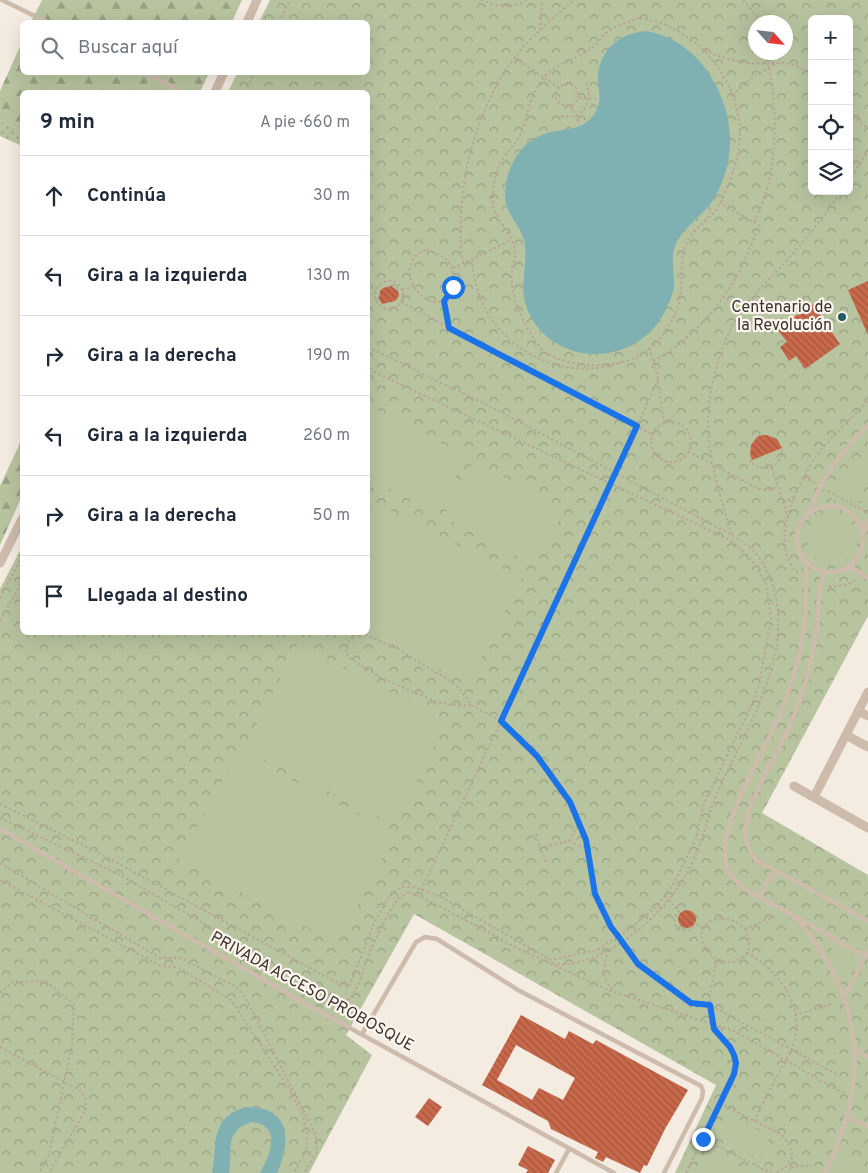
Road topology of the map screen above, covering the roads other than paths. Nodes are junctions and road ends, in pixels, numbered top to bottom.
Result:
1 (2, 0) edge
2 (257, 0) edge
3 (42, 20) edge
4 (248, 20) edge
5 (150, 75) edge
6 (223, 75) edge
7 (179, 90) edge
8 (216, 90) edge
9 (868, 425) edge
10 (810, 512) junction
11 (868, 521) edge
12 (20, 523) edge
13 (863, 536) junction
14 (806, 562) junction
15 (0, 563) edge
16 (849, 566) junction
17 (825, 572) junction
18 (866, 576) edge
19 (868, 692) edge
20 (858, 711) junction
21 (868, 716) edge
22 (846, 735) junction
23 (868, 747) edge
24 (794, 786) dead end
25 (814, 797) junction
26 (868, 828) edge
27 (0, 829) edge
28 (774, 871) junction
29 (759, 897) junction
30 (795, 916) junction
31 (868, 921) edge
32 (868, 951) edge
33 (865, 956) junction
34 (845, 995) junction
35 (362, 1034) junction
36 (856, 1050) junction
37 (868, 1057) edge
38 (846, 1117) junction
39 (867, 1126) edge
40 (569, 1148) junction
41 (556, 1173) edge
42 (614, 1173) edge
43 (664, 1173) edge
44 (825, 1173) edge

1 - 3 lane
2 - 4 street
5 - 7 lane
6 - 8 street
9 - 10 lane
10 - 13 lane
10 - 14 lane
11 - 13 lane
12 - 15 street
13 - 16 lane
14 - 17 lane
14 - 29 lane
16 - 17 lane
16 - 18 lane
17 - 28 lane
19 - 20 street
20 - 21 street
20 - 22 street
22 - 23 street
22 - 25 street
24 - 25 street
25 - 26 street
27 - 35 lane, PRIVADA ACCESO PROBOSQUE
28 - 29 lane
28 - 31 lane
29 - 30 lane
30 - 33 lane
30 - 34 lane
32 - 33 lane
33 - 34 lane
34 - 36 lane
35 - 40 lane, PRIVADA ACCESO PROBOSQUE
35 - 43 lane
36 - 37 lane
36 - 38 lane
38 - 39 lane
38 - 44 lane
40 - 41 lane
40 - 42 lane, PRIVADA ACCESO PROBOSQUE

